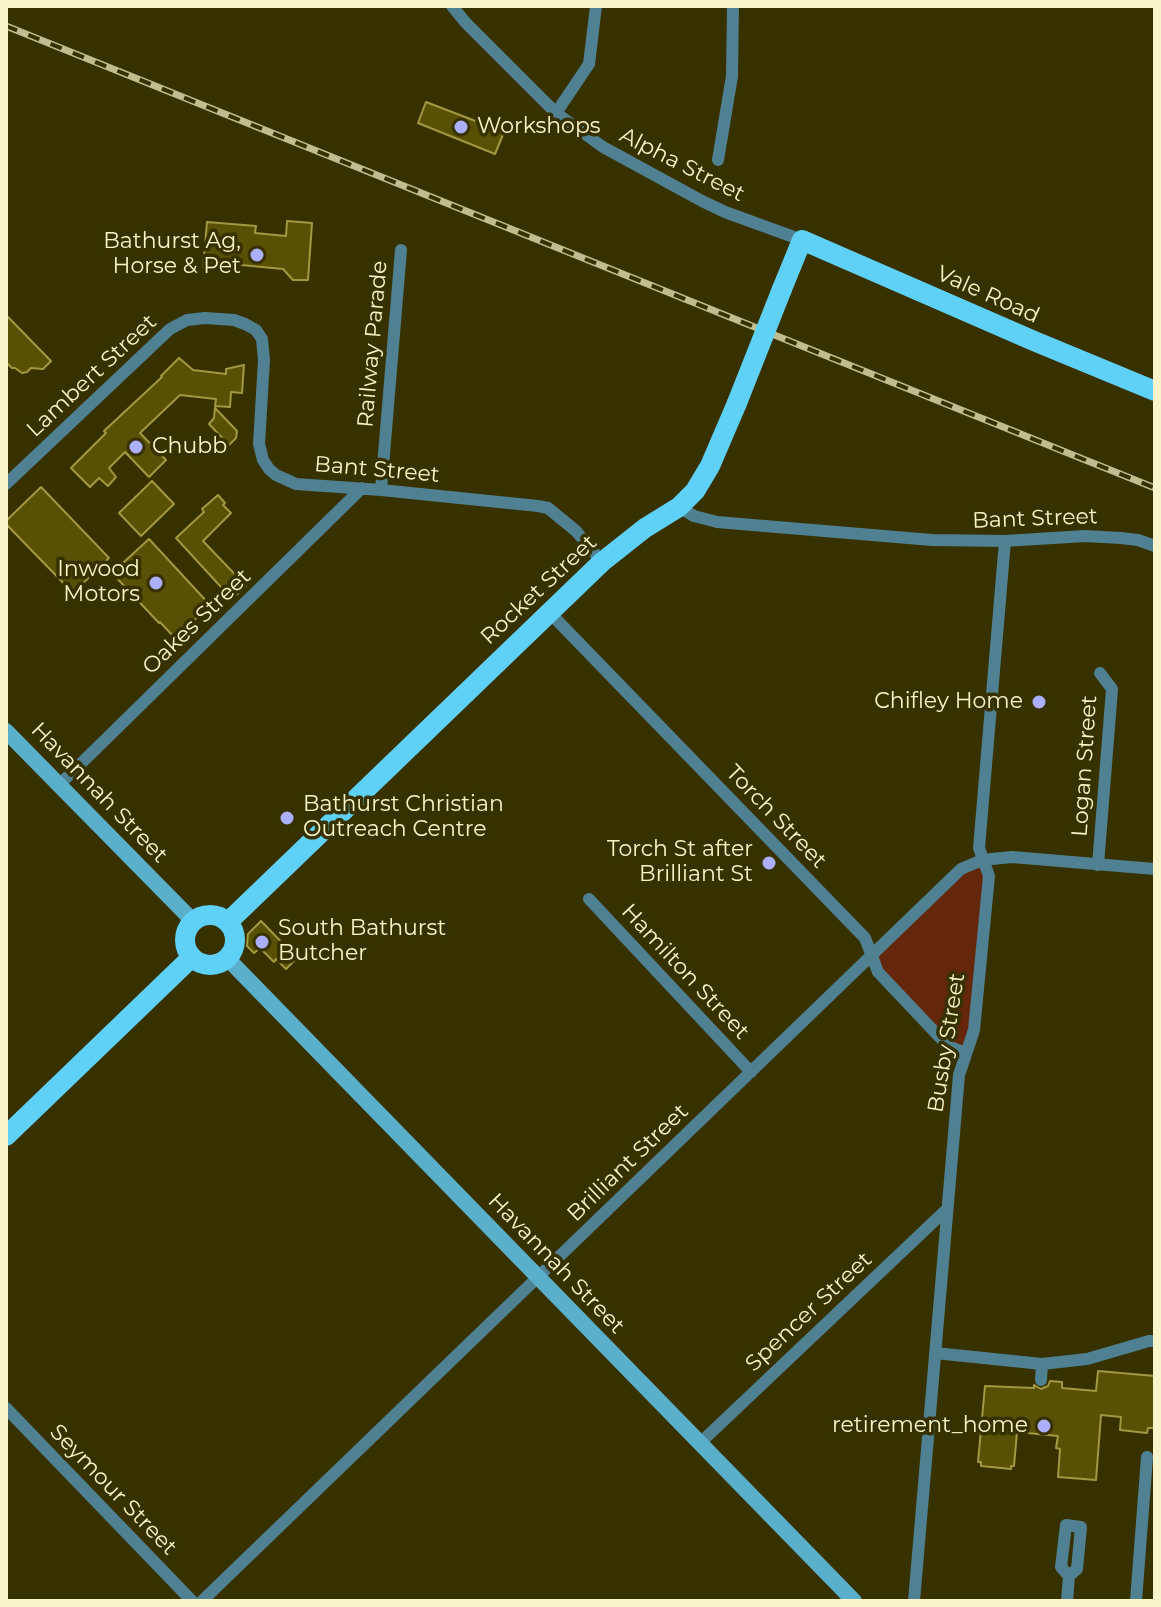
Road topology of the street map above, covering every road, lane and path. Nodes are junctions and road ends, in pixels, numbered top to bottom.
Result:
1 (452, 6) edge
2 (596, 6) edge
3 (733, 6) edge
4 (556, 113) junction
5 (718, 160) dead end
6 (802, 240) junction
7 (401, 250) dead end
8 (259, 334) joint
9 (1155, 391) edge
10 (6, 484) edge
11 (362, 488) junction
12 (381, 490) junction
13 (679, 507) junction
14 (1005, 541) junction
15 (1155, 546) edge
16 (602, 562) junction
17 (549, 612) junction
18 (1100, 673) dead end
19 (6, 731) edge
20 (59, 785) junction
21 (982, 860) junction
22 (1098, 865) junction
23 (1155, 869) edge
24 (589, 899) dead end
25 (193, 921) junction
26 (228, 922) junction
27 (872, 955) junction
28 (192, 957) junction
29 (227, 958) junction
30 (966, 1053) junction
31 (751, 1072) junction
32 (6, 1136) edge
33 (946, 1210) junction
34 (538, 1278) junction
35 (1155, 1341) edge
36 (935, 1353) junction
37 (1042, 1364) junction
38 (1041, 1380) dead end
39 (6, 1408) edge
40 (699, 1444) junction
41 (1147, 1457) dead end
42 (1069, 1576) dead end
43 (192, 1601) edge
44 (202, 1601) edge
45 (854, 1601) edge
46 (914, 1601) edge
47 (1067, 1601) edge
48 (1136, 1601) edge

1 - 4 street, Alpha Street
2 - 4 street
3 - 5 street
4 - 6 street, Alpha Street
6 - 9 main road, Vale Road
6 - 13 main road, Rocket Street, bridge
7 - 12 street, Railway Parade
8 - 10 street, Lambert Street
8 - 11 street, Bant Street
11 - 12 street, Bant Street
11 - 20 street, Oakes Street
12 - 16 street, Bant Street
13 - 14 street, Bant Street
13 - 16 main road, Rocket Street
14 - 15 street, Bant Street
14 - 21 street, Busby Street
16 - 17 main road, Rocket Street
17 - 26 main road, Rocket Street
17 - 27 street, Torch Street
18 - 22 street, Logan Street
19 - 20 street, Havannah Street
20 - 25 street, Havannah Street
21 - 22 street
21 - 27 street, Brilliant Street
21 - 30 street, Busby Street
22 - 23 street
24 - 31 street, Hamilton Street
25 - 26 main road
25 - 28 main road
26 - 29 main road
27 - 30 street, Torch Street
27 - 31 street, Brilliant Street
28 - 29 main road
28 - 32 main road
29 - 34 street, Havannah Street
30 - 33 street, Busby Street
31 - 34 street, Brilliant Street
33 - 36 street, Busby Street
33 - 40 street, Spencer Street
34 - 40 street, Havannah Street
34 - 44 street, Brilliant Street
35 - 37 street
36 - 37 street
36 - 46 street, Busby Street
37 - 38 street
39 - 43 street, Seymour Street
40 - 45 street, Havannah Street
41 - 48 street
42 - 47 street

